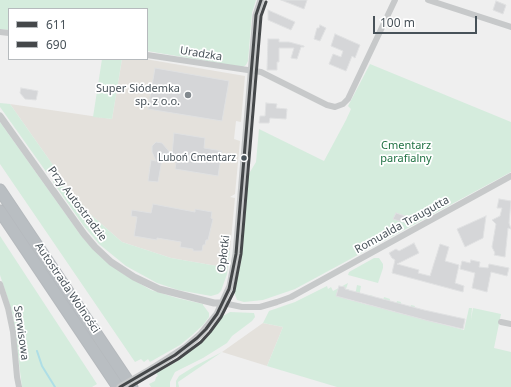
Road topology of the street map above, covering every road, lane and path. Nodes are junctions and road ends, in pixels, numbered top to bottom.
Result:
1 (261, 0) edge
2 (395, 0) edge
3 (428, 0) edge
4 (511, 27) edge
5 (148, 55) edge
6 (253, 70) junction
7 (0, 116) edge
8 (511, 176) edge
9 (0, 190) edge
10 (1, 212) edge
11 (0, 284) edge
12 (223, 304) junction
13 (501, 322) dead end
14 (511, 324) edge
15 (19, 387) edge
16 (119, 387) edge
17 (132, 387) edge

1 - 6 street, Opłotki
2 - 6 street, Uradzka
3 - 4 street
5 - 6 street, Uradzka
6 - 12 street, Opłotki
7 - 12 street, Przy Autostradzie
8 - 12 street, Romualda Traugutta
9 - 17 highway, Autostrada Wolności
10 - 16 highway
11 - 15 street, Serwisowa
12 - 16 street, Opłotki, bridge
13 - 14 street

